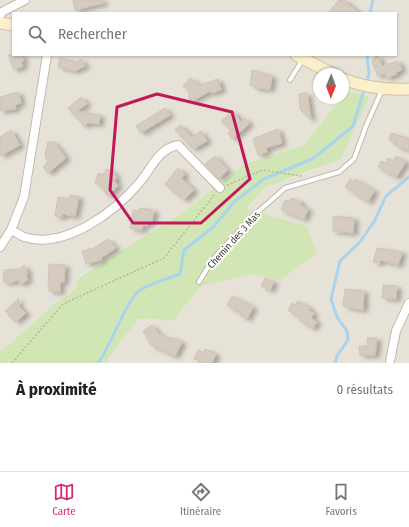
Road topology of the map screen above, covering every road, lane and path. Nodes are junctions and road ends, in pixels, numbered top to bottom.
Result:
1 (25, 0) edge
2 (0, 16) edge
3 (0, 23) edge
4 (12, 25) edge
5 (47, 56) edge
6 (300, 57) edge
7 (321, 68) edge
8 (290, 80) dead end
9 (349, 81) edge
10 (409, 89) edge
11 (382, 90) junction
12 (318, 178) junction
13 (220, 188) junction
14 (10, 230) junction
15 (0, 247) edge
16 (199, 282) dead end
17 (409, 303) edge
18 (390, 361) dead end
19 (12, 363) edge

1 - 2 street
3 - 4 street
5 - 14 street
6 - 7 street
6 - 8 lane
9 - 11 street
10 - 11 street
11 - 12 lane, Chemin des 3 Mas
12 - 13 path
12 - 16 lane, Chemin des 3 Mas
13 - 14 street
13 - 19 path
14 - 15 street
17 - 18 street

